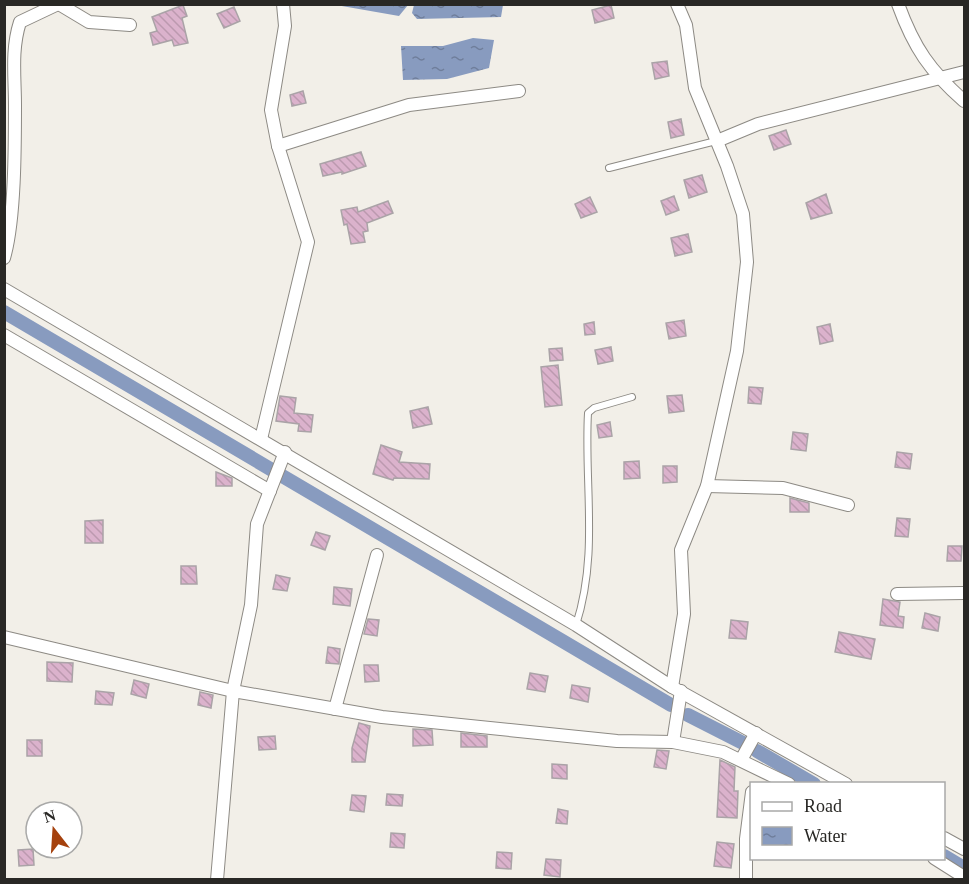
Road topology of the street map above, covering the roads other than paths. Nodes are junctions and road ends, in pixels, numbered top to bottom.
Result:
1 (58, 4) edge
2 (283, 4) edge
3 (677, 4) edge
4 (898, 4) edge
5 (130, 25) dead end
6 (964, 72) edge
7 (937, 78) junction
8 (519, 92) dead end
9 (964, 101) edge
10 (717, 141) junction
11 (278, 146) junction
12 (609, 168) dead end
13 (4, 258) edge
14 (4, 289) edge
15 (4, 335) edge
16 (632, 397) dead end
17 (261, 439) junction
18 (285, 452) junction
19 (707, 486) junction
20 (270, 491) junction
21 (848, 505) dead end
22 (377, 555) dead end
23 (964, 593) edge
24 (897, 594) dead end
25 (576, 625) junction
26 (4, 637) edge
27 (676, 689) junction
28 (233, 691) junction
29 (335, 709) junction
30 (756, 733) junction
31 (673, 742) junction
32 (741, 760) junction
33 (754, 766) junction
34 (752, 782) edge
35 (787, 782) edge
36 (844, 782) edge
37 (750, 808) edge
38 (945, 839) edge
39 (964, 849) edge
40 (937, 860) edge
41 (964, 877) edge
42 (217, 879) edge
43 (746, 879) edge

1 - 5 street
1 - 13 street
2 - 11 street
3 - 10 street
4 - 7 street
6 - 7 street
7 - 9 street
7 - 10 street
8 - 11 street
10 - 12 lane
10 - 19 street
11 - 17 street
14 - 17 street
15 - 20 street
16 - 25 lane
17 - 18 street
18 - 20 street
18 - 25 street
19 - 21 street
19 - 27 street
20 - 28 street
22 - 29 street
23 - 24 street
25 - 27 street
26 - 28 street
27 - 30 street
27 - 31 street
28 - 29 street
28 - 42 street
29 - 31 street
30 - 32 street
30 - 36 street
31 - 32 street
32 - 33 street
33 - 34 street
33 - 35 street
37 - 43 street
38 - 39 street
40 - 41 street

